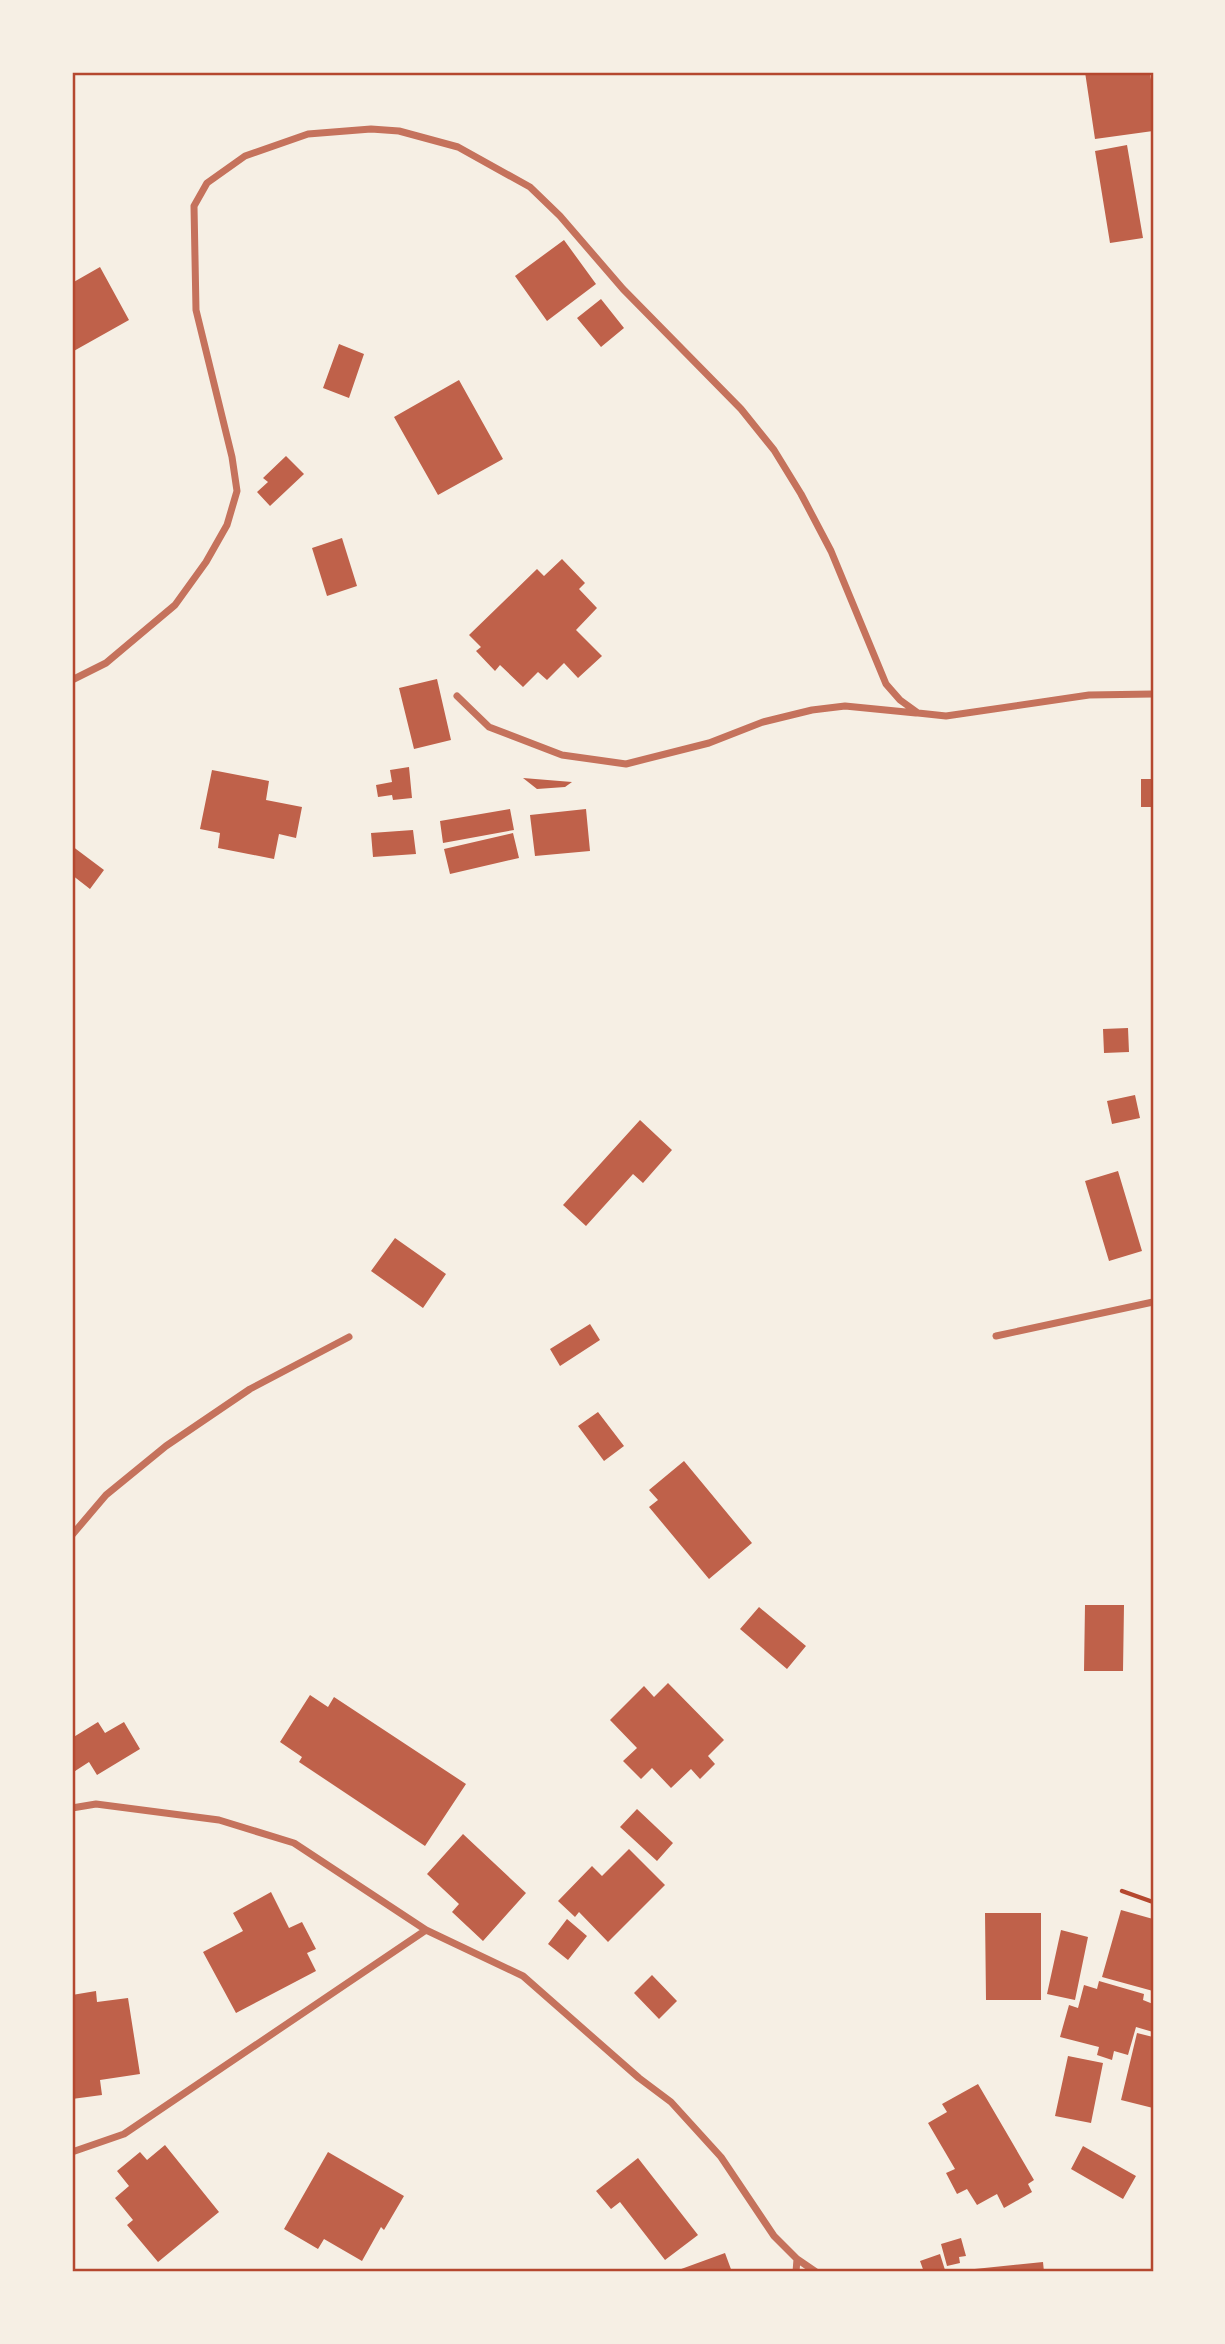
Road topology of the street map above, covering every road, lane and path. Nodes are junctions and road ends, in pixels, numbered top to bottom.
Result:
1 (72, 680) edge
2 (1153, 694) edge
3 (457, 696) dead end
4 (918, 713) junction
5 (1153, 1302) edge
6 (996, 1336) dead end
7 (349, 1337) dead end
8 (72, 1535) edge
9 (72, 1808) edge
10 (1122, 1891) dead end
11 (1153, 1902) edge
12 (426, 1930) junction
13 (72, 2152) edge
14 (797, 2259) junction
15 (796, 2272) edge
16 (816, 2272) edge

1 - 4 street
2 - 4 street
3 - 4 street
5 - 6 street
7 - 8 street
9 - 12 street
10 - 11 path
12 - 13 street
12 - 14 street
14 - 15 street
14 - 16 street

